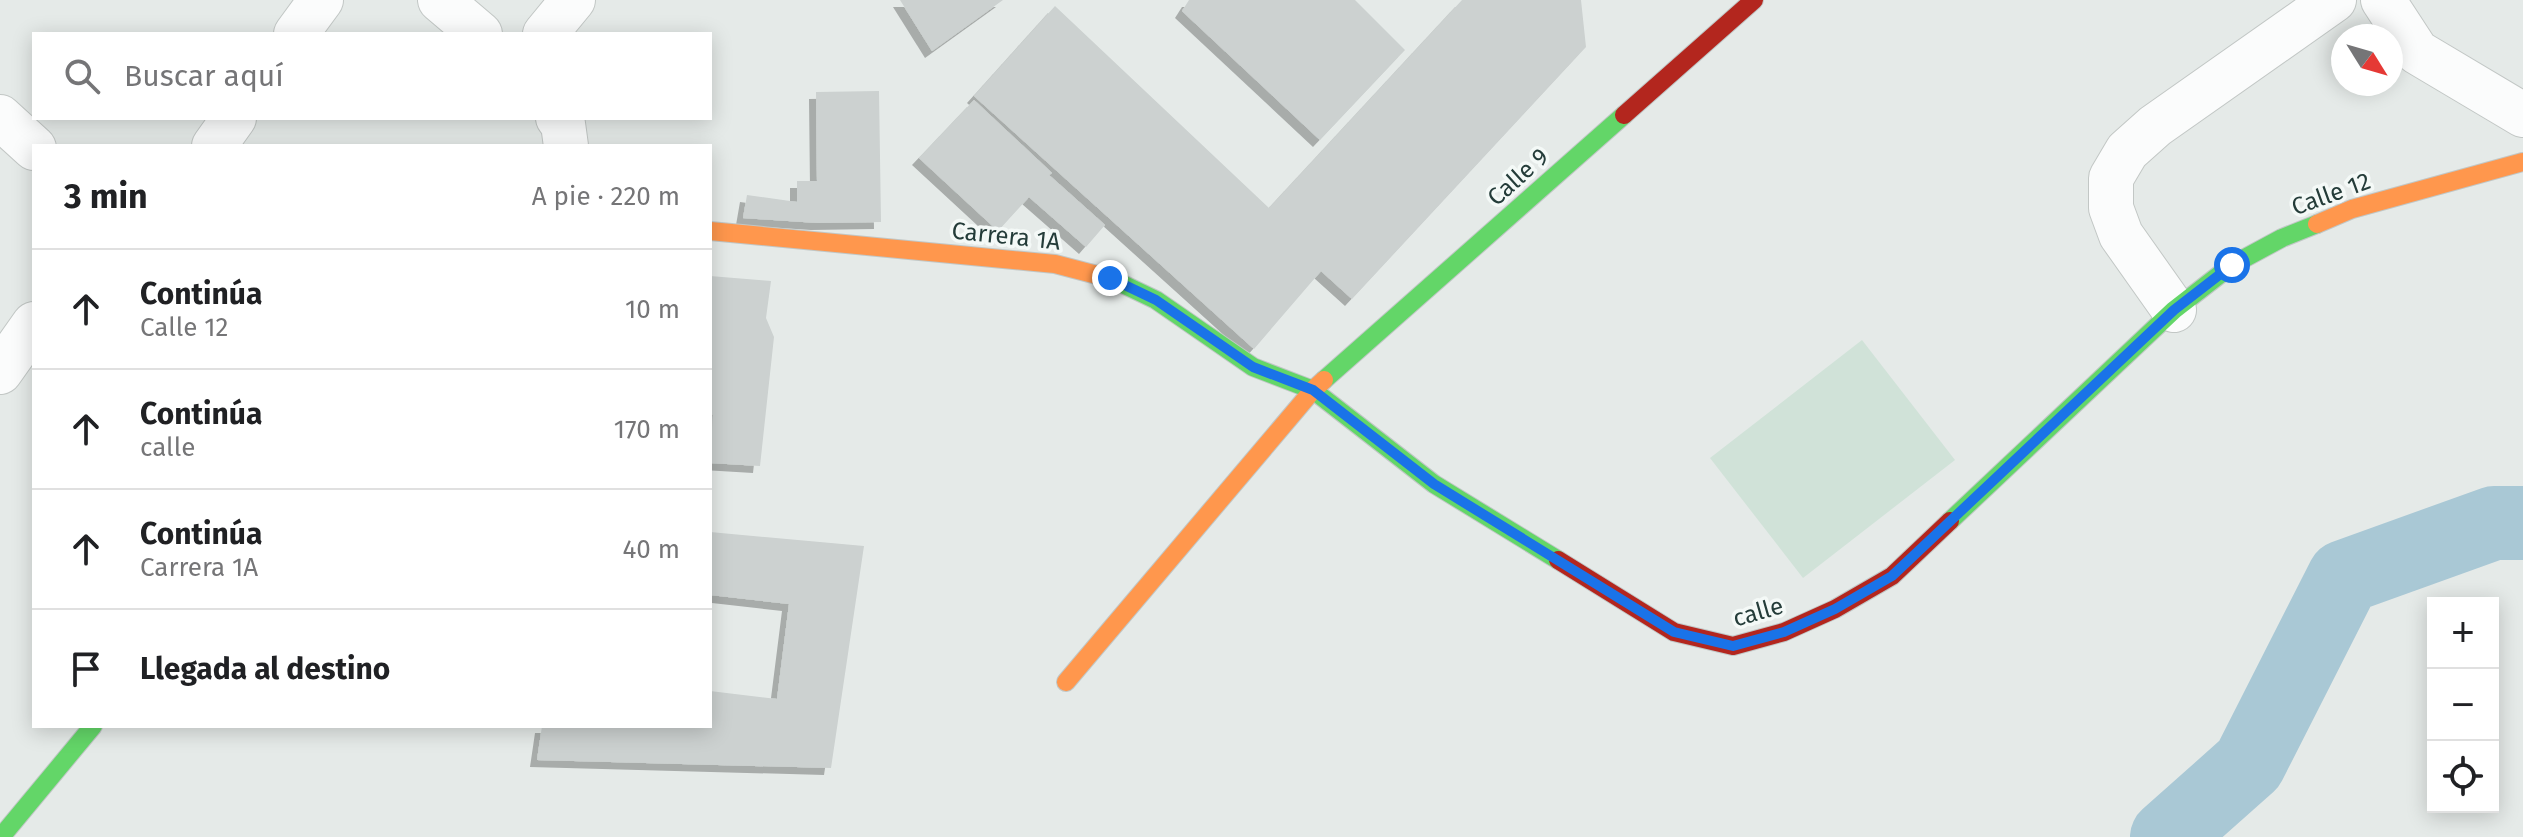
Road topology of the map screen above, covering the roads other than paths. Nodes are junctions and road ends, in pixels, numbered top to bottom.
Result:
1 (321, 0) edge
2 (440, 0) edge
3 (573, 0) edge
4 (1754, 0) edge
5 (2334, 0) edge
6 (2383, 0) edge
7 (297, 32) edge
8 (478, 32) edge
9 (547, 32) edge
10 (2523, 115) edge
11 (0, 117) edge
12 (233, 120) edge
13 (560, 120) edge
14 (215, 144) edge
15 (566, 144) edge
16 (32, 146) edge
17 (2523, 162) edge
18 (712, 231) edge
19 (2174, 310) junction
20 (32, 327) edge
21 (0, 372) edge
22 (1313, 390) junction
23 (1066, 682) dead end
24 (91, 728) edge
25 (4, 824) edge

1 - 7 street
2 - 8 street
3 - 9 street
4 - 22 street, Calle 9
5 - 19 street
6 - 10 street
11 - 16 street
12 - 14 street
13 - 15 street
17 - 19 street, Calle 12
18 - 22 street, Carrera 1A
19 - 22 street, calle
20 - 21 street
22 - 23 street, Calle 9
24 - 25 street

